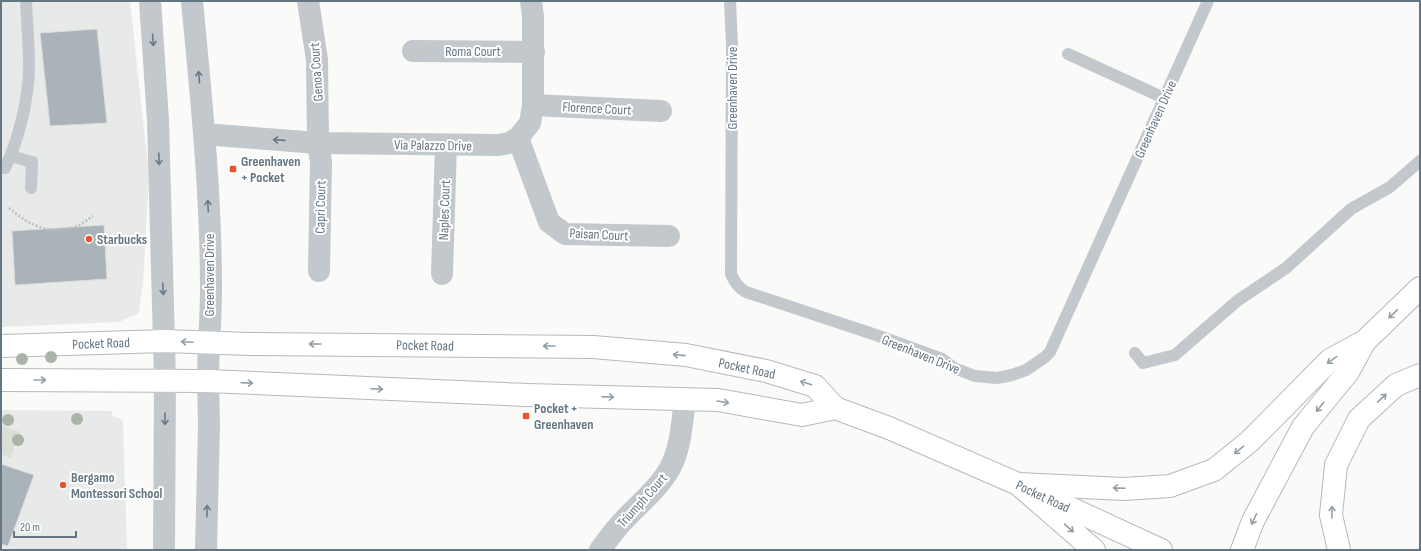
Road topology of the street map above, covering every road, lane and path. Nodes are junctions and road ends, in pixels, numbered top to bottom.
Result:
1 (26, 1) edge
2 (150, 1) edge
3 (192, 1) edge
4 (308, 1) edge
5 (531, 1) edge
6 (730, 1) edge
7 (1208, 1) edge
8 (413, 51) dead end
9 (534, 52) junction
10 (1068, 54) dead end
11 (1164, 98) junction
12 (533, 106) junction
13 (661, 111) dead end
14 (204, 134) junction
15 (518, 138) junction
16 (318, 143) junction
17 (446, 145) junction
18 (11, 156) junction
19 (1420, 161) edge
20 (5, 168) dead end
21 (32, 188) dead end
22 (9, 208) dead end
23 (93, 216) dead end
24 (669, 236) dead end
25 (319, 271) dead end
26 (442, 274) dead end
27 (1420, 288) edge
28 (1366, 340) junction
29 (165, 341) junction
30 (208, 343) junction
31 (1, 346) edge
32 (1135, 354) dead end
33 (1420, 375) edge
34 (1, 380) edge
35 (165, 380) junction
36 (208, 381) junction
37 (685, 399) junction
38 (834, 408) junction
39 (1018, 484) junction
40 (164, 550) edge
41 (206, 550) edge
42 (600, 550) edge
43 (1094, 550) edge
44 (1161, 550) edge
45 (1242, 550) edge
46 (1339, 550) edge

1 - 18 lane
2 -> 29 street
14 -> 3 street, Greenhaven Drive
4 - 16 street, Genoa Court
5 - 9 street, Via Palazzo Drive
6 - 11 lane, Greenhaven Drive
7 - 11 lane, Greenhaven Drive
8 - 9 street, Roma Court
9 - 12 street, Via Palazzo Drive
10 - 11 lane
12 - 13 street, Florence Court
12 - 15 street, Via Palazzo Drive
16 -> 14 street, Via Palazzo Drive
30 -> 14 street, Greenhaven Drive
15 - 17 street, Via Palazzo Drive
15 - 24 street, Paisan Court
16 - 17 street, Via Palazzo Drive
16 - 25 street, Capri Court
17 - 26 street, Naples Court
18 - 20 lane
18 - 21 lane
19 - 32 lane
22 - 23 path
27 -> 28 main road
28 -> 39 main road
28 -> 45 main road
30 -> 29 main road, Pocket Road
29 - 31 main road, Pocket Road
29 - 35 street
30 - 36 street, Greenhaven Drive
38 -> 30 main road, Pocket Road
46 -> 33 main road
34 -> 35 main road
35 - 36 main road
35 -> 40 street
36 -> 37 main road
41 -> 36 street, Greenhaven Drive
37 -> 38 main road
37 - 42 street, Triumph Court
38 - 39 main road, Pocket Road
39 -> 43 main road
39 - 44 main road, Pocket Road

